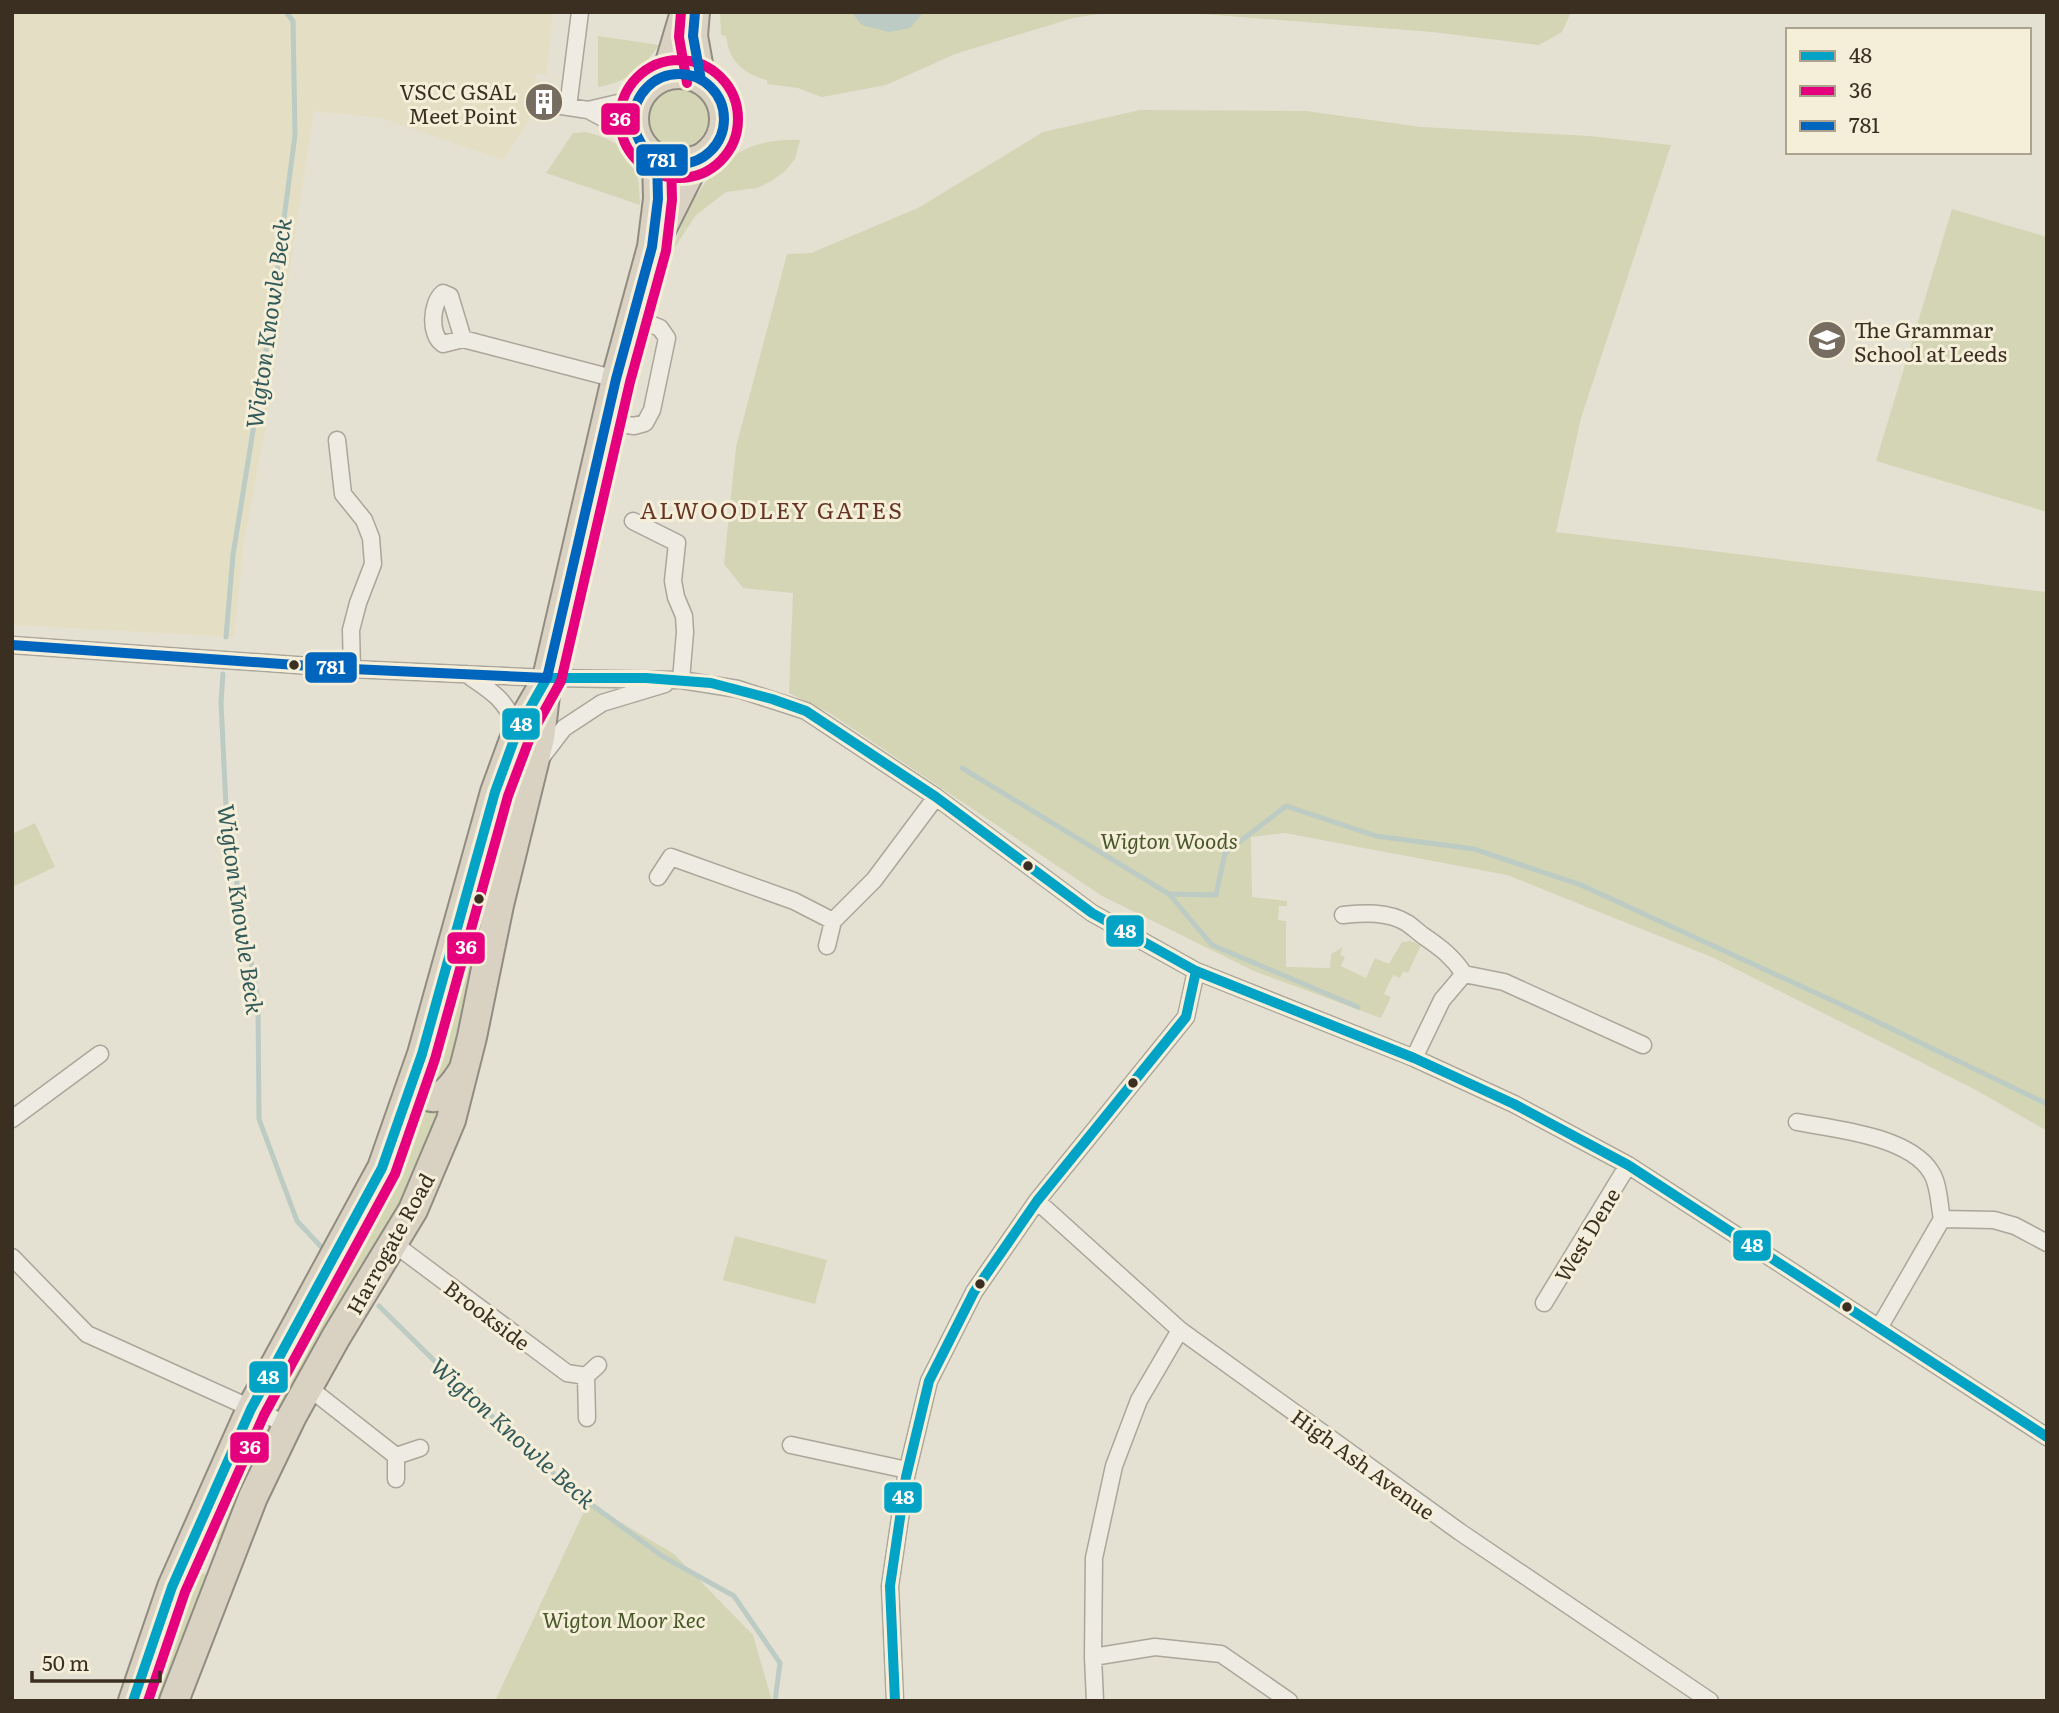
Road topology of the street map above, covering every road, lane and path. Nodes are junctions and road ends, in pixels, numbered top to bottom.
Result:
1 (580, 12) edge
2 (685, 12) edge
3 (695, 12) edge
4 (666, 76) junction
5 (701, 80) junction
6 (639, 98) junction
7 (542, 103) dead end
8 (568, 107) junction
9 (588, 110) junction
10 (638, 137) junction
11 (657, 158) junction
12 (696, 160) junction
13 (652, 247) junction
14 (633, 317) junction
15 (463, 339) dead end
16 (616, 379) junction
17 (606, 422) junction
18 (337, 440) dead end
19 (633, 521) dead end
20 (12, 645) edge
21 (352, 669) junction
22 (466, 674) junction
23 (547, 678) junction
24 (681, 680) junction
25 (519, 729) junction
26 (529, 779) junction
27 (936, 797) junction
28 (471, 875) junction
29 (658, 877) dead end
30 (505, 882) junction
31 (1343, 915) dead end
32 (833, 921) junction
33 (827, 946) dead end
34 (1196, 971) junction
35 (1464, 974) junction
36 (1643, 1045) dead end
37 (100, 1054) dead end
38 (1414, 1058) junction
39 (464, 1069) junction
40 (413, 1081) junction
41 (12, 1119) edge
42 (1797, 1122) dead end
43 (1628, 1165) junction
44 (1037, 1201) junction
45 (1942, 1219) junction
46 (393, 1243) junction
47 (2047, 1243) edge
48 (12, 1257) edge
49 (1544, 1303) dead end
50 (1879, 1328) junction
51 (1180, 1330) junction
52 (308, 1387) junction
53 (251, 1409) junction
54 (587, 1418) dead end
55 (288, 1424) junction
56 (2047, 1437) edge
57 (791, 1444) dead end
58 (420, 1448) dead end
59 (396, 1456) junction
60 (907, 1471) junction
61 (396, 1479) dead end
62 (1093, 1657) junction
63 (176, 1700) edge
64 (133, 1701) edge
65 (895, 1701) edge
66 (1095, 1701) edge
67 (1289, 1701) edge
68 (1710, 1701) edge

1 - 8 street
2 - 4 highway
3 - 5 highway
4 - 5 highway
4 - 6 highway
5 - 12 highway
6 - 9 street
6 - 10 highway
7 - 8 street
8 - 9 street
9 - 10 street
10 - 11 highway
11 - 12 highway
11 - 13 highway, Harrogate Road
12 - 13 highway, Harrogate Road
13 - 14 highway, Harrogate Road
14 - 16 highway, Harrogate Road
14 - 17 street
15 - 16 street
16 - 17 highway, Harrogate Road
17 - 23 highway, Harrogate Road
18 - 21 street
19 - 24 street
20 - 21 street
21 - 22 street
22 - 23 street
22 - 25 street
23 - 24 street
23 - 25 highway, Harrogate Road
23 - 26 highway, Harrogate Road
24 - 26 street
24 - 27 street
25 - 28 highway, Harrogate Road
26 - 30 highway, Harrogate Road
27 - 32 street
27 - 34 street
28 - 30 highway
28 - 40 highway, Harrogate Road
29 - 32 street
30 - 39 highway, Harrogate Road
31 - 35 street
32 - 33 street
34 - 38 street
34 - 44 street
35 - 36 street
35 - 38 street
37 - 41 street
38 - 43 street
39 - 40 highway
39 - 46 highway, Harrogate Road
40 - 53 highway, Harrogate Road
42 - 45 street
43 - 49 street, West Dene
43 - 50 street
44 - 51 street, High Ash Avenue
44 - 60 street
45 - 47 street
45 - 50 street
46 - 52 highway, Harrogate Road
46 - 54 street, Brookside
48 - 53 street
50 - 56 street
51 - 62 street
51 - 68 street, High Ash Avenue
52 - 55 highway, Harrogate Road
52 - 59 street
53 - 55 street
53 - 64 highway, Harrogate Road
55 - 63 highway, Harrogate Road
57 - 60 street
58 - 59 street
59 - 61 street
60 - 65 street
62 - 66 street
62 - 67 street

